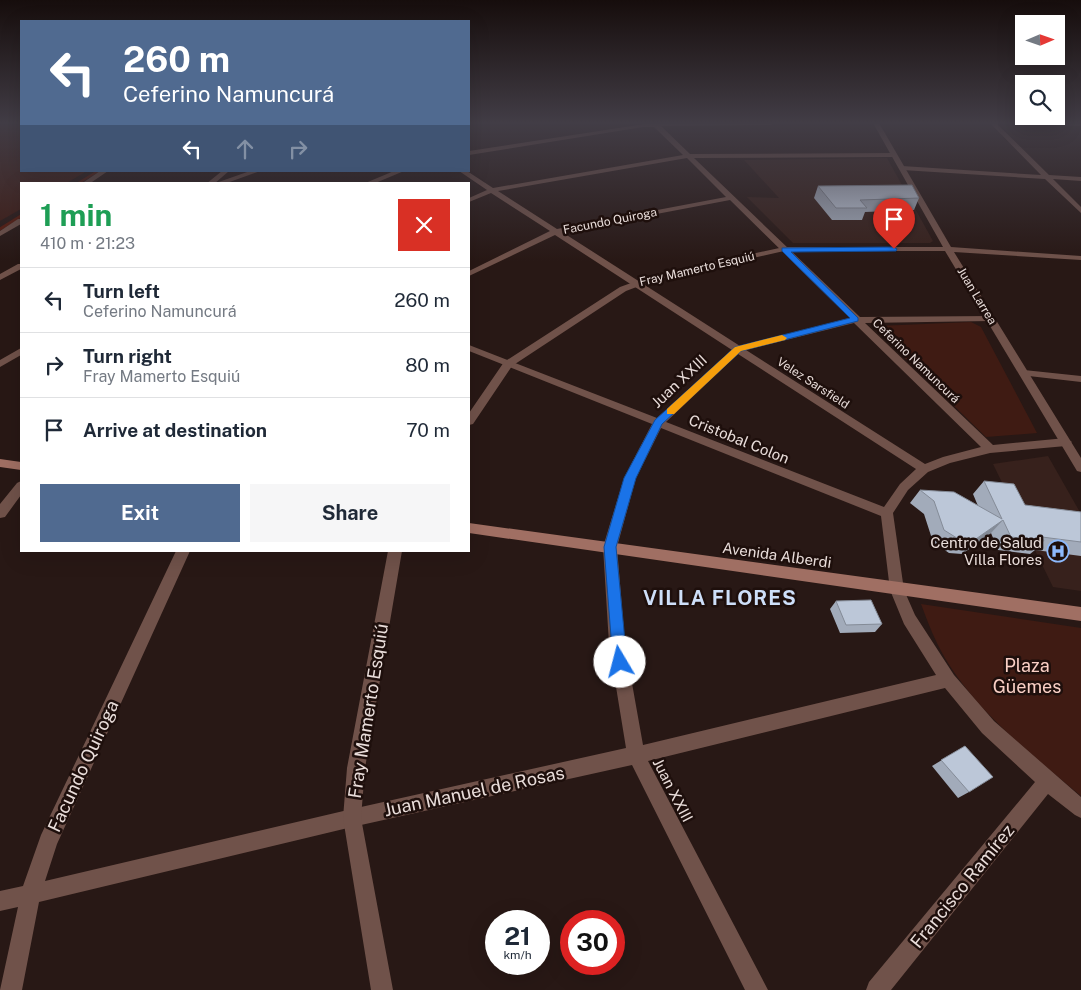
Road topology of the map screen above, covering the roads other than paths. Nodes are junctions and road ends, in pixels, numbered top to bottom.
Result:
1 (612, 169) edge
2 (702, 169) edge
3 (903, 169) edge
4 (921, 169) edge
5 (1039, 169) edge
6 (103, 172) edge
7 (225, 172) edge
8 (254, 172) edge
9 (398, 172) edge
10 (464, 172) edge
11 (1047, 177) junction
12 (1081, 179) edge
13 (87, 182) edge
14 (212, 182) edge
15 (222, 182) edge
16 (371, 182) edge
17 (492, 190) junction
18 (731, 198) junction
19 (470, 200) edge
20 (1081, 211) edge
21 (20, 222) edge
22 (557, 231) junction
23 (0, 234) edge
24 (784, 249) junction
25 (948, 249) junction
26 (1081, 258) edge
27 (20, 267) edge
28 (470, 274) edge
29 (0, 277) edge
30 (635, 283) junction
31 (990, 318) junction
32 (855, 320) junction
33 (470, 348) edge
34 (738, 349) junction
35 (20, 352) edge
36 (0, 364) edge
37 (508, 364) junction
38 (1024, 373) junction
39 (1081, 379) edge
40 (470, 420) edge
41 (658, 422) junction
42 (1066, 442) junction
43 (990, 449) junction
44 (0, 463) edge
45 (20, 466) edge
46 (1081, 468) edge
47 (924, 469) junction
48 (20, 487) edge
49 (0, 513) edge
50 (887, 514) junction
51 (470, 528) edge
52 (610, 547) junction
53 (183, 552) edge
54 (395, 552) edge
55 (897, 590) junction
56 (1081, 614) edge
57 (948, 680) junction
58 (636, 755) junction
59 (1047, 781) junction
60 (1081, 809) edge
61 (352, 818) junction
62 (30, 895) junction
63 (0, 901) edge
64 (11, 990) edge
65 (382, 990) edge
66 (756, 990) edge
67 (877, 990) edge

1 - 17 street
2 - 18 street, Ceferino Namuncurá
3 - 25 street, Juan Larrea
4 - 11 street
5 - 11 street
6 - 13 street
7 - 14 street
8 - 15 street
9 - 16 street
10 - 17 street, Velez Sarsfield
11 - 12 street
11 - 20 street
17 - 19 street
17 - 22 street, Velez Sarsfield
18 - 22 street, Facundo Quiroga
18 - 24 street, Ceferino Namuncurá
21 - 23 street
22 - 28 street, Facundo Quiroga
22 - 30 street, Velez Sarsfield
24 - 25 street, Fray Mamerto Esquiú
24 - 30 street, Fray Mamerto Esquiú
24 - 32 street, Ceferino Namuncurá
25 - 26 street, Fray Mamerto Esquiú
25 - 31 street, Juan Larrea
27 - 29 street
30 - 34 street, Velez Sarsfield
30 - 37 street, Fray Mamerto Esquiú
31 - 32 street, Juan XXIII
31 - 38 street, Juan Larrea
32 - 34 street, Juan XXIII
32 - 43 street, Ceferino Namuncurá
33 - 37 street, Cristobal Colon
34 - 41 street, Juan XXIII
34 - 47 street, Velez Sarsfield
35 - 36 street
37 - 40 street, Fray Mamerto Esquiú
37 - 41 street, Cristobal Colon
38 - 39 street
38 - 42 street, Juan Larrea
41 - 50 street, Cristobal Colon
41 - 52 street, Juan XXIII
42 - 43 street
42 - 46 street, Juan Larrea
43 - 47 street
44 - 45 main road
47 - 50 street
48 - 49 street
50 - 55 street
51 - 52 main road, Avenida Alberdi
52 - 55 main road, Avenida Alberdi
52 - 58 street, Juan XXIII
53 - 62 street, Facundo Quiroga
54 - 61 street, Fray Mamerto Esquiú
55 - 56 main road, Avenida Alberdi
55 - 57 street
57 - 58 street, Juan Manuel de Rosas
57 - 59 street
58 - 61 street, Juan Manuel de Rosas
58 - 66 street, Juan XXIII
59 - 60 street
59 - 67 street, Francisco Ramírez
61 - 62 street, Juan Manuel de Rosas
61 - 65 street, Fray Mamerto Esquiú
62 - 63 street, Juan Manuel de Rosas
62 - 64 street, Facundo Quiroga

